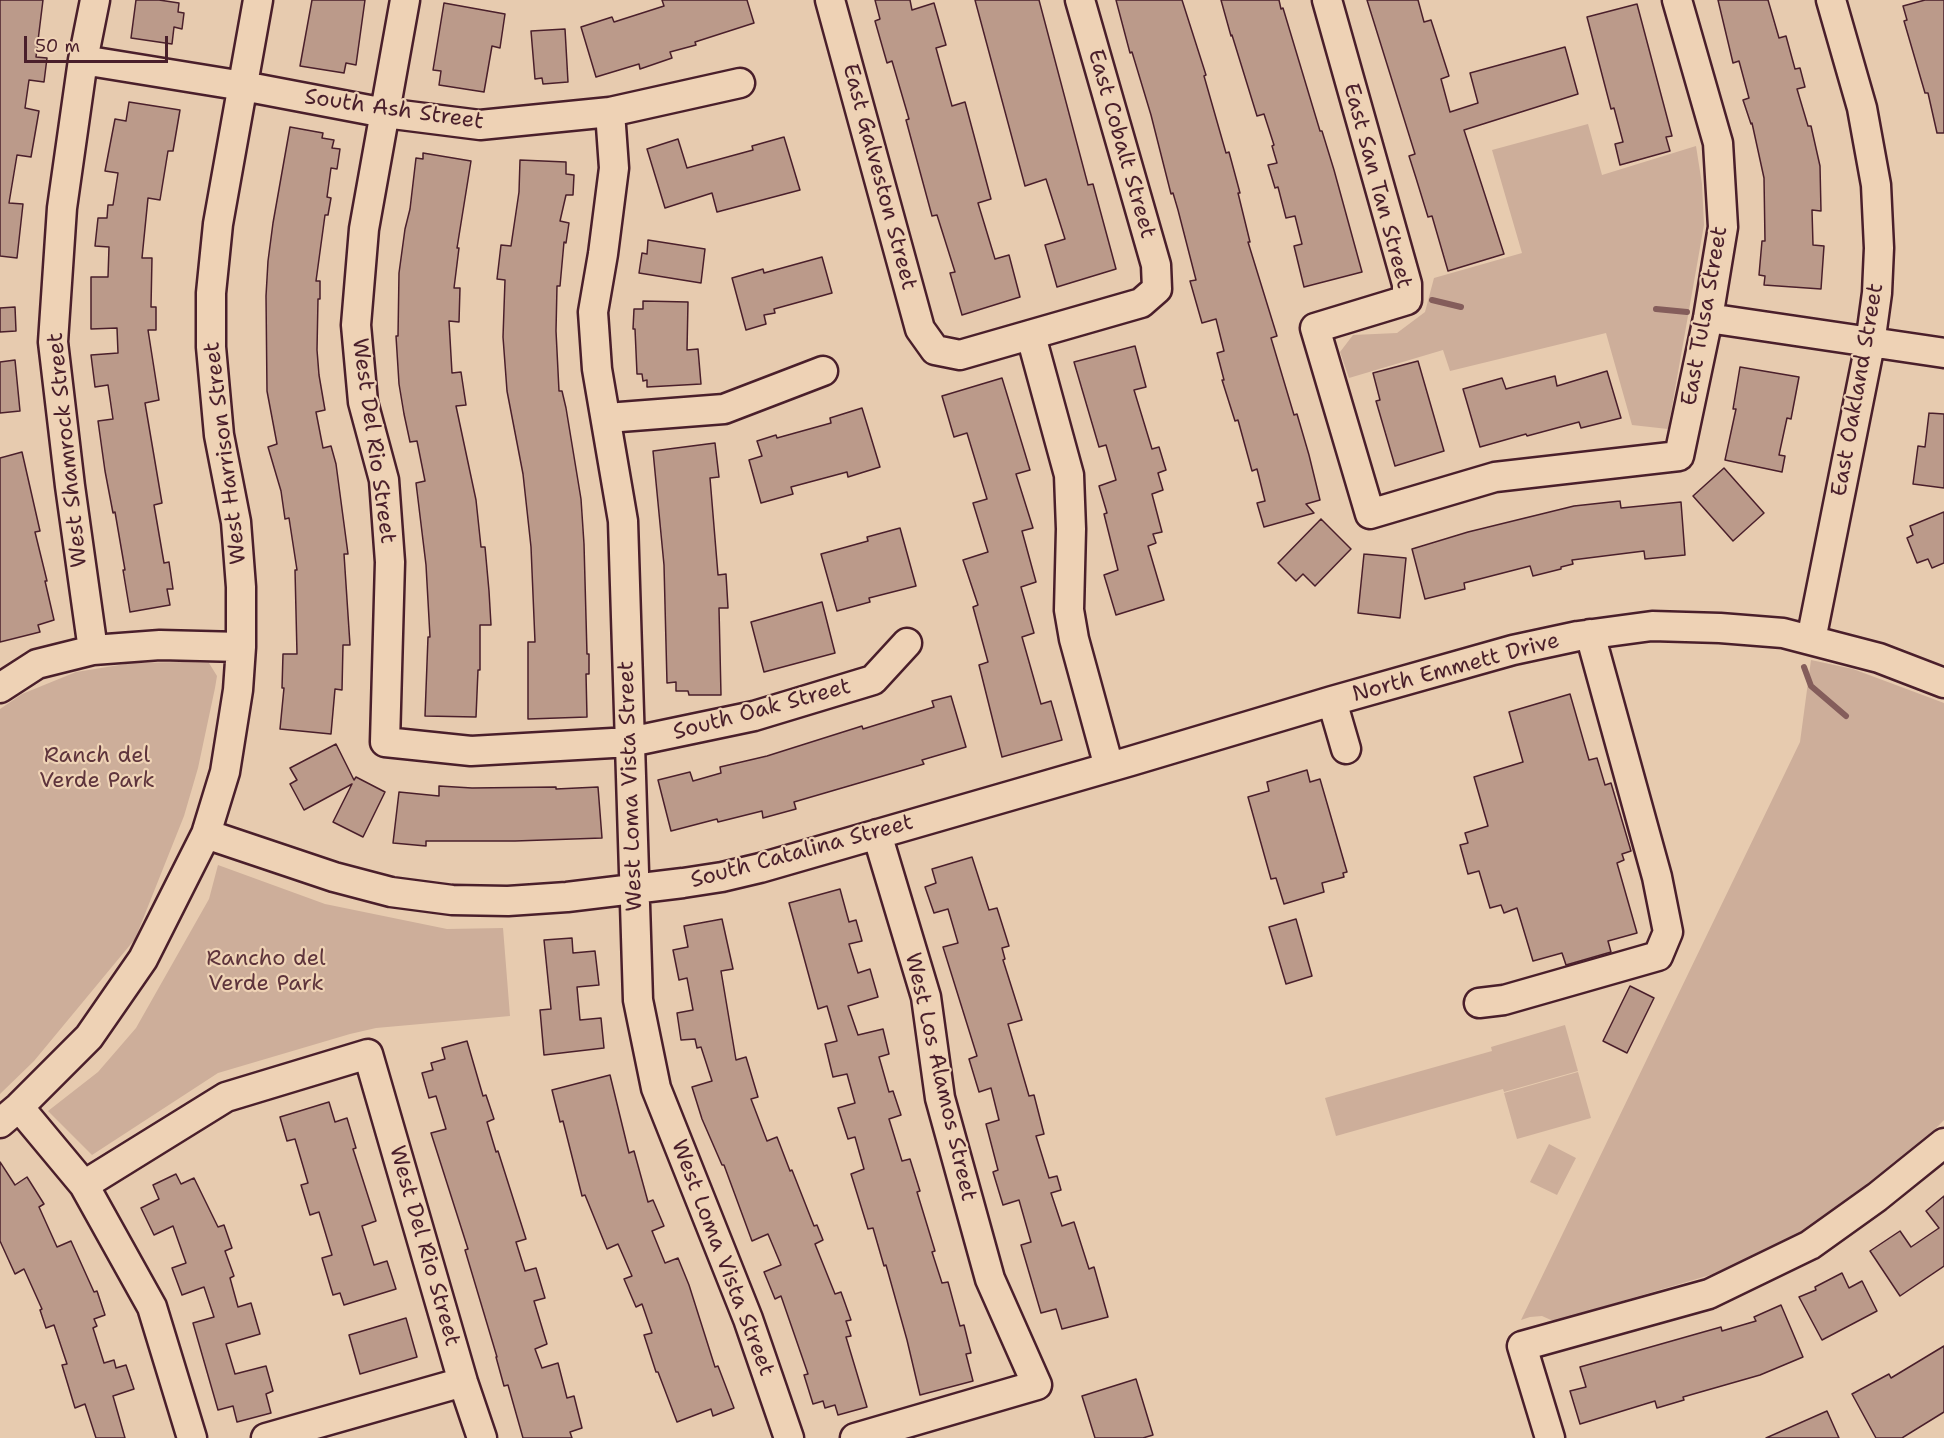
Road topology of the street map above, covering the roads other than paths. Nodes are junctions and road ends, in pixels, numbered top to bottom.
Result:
1 (95, 0) edge
2 (258, 0) edge
3 (405, 0) edge
4 (830, 0) edge
5 (1080, 0) edge
6 (1327, 0) edge
7 (1677, 0) edge
8 (1832, 0) edge
9 (83, 60) junction
10 (740, 83) dead end
11 (243, 87) junction
12 (385, 112) junction
13 (610, 112) junction
14 (1708, 318) junction
15 (1031, 336) junction
16 (1870, 344) junction
17 (1944, 353) edge
18 (823, 371) dead end
19 (607, 418) junction
20 (1679, 456) joint
21 (1590, 634) junction
22 (1811, 640) junction
23 (907, 643) dead end
24 (241, 647) junction
25 (93, 650) junction
26 (1944, 683) edge
27 (0, 688) edge
28 (1332, 701) junction
29 (385, 742) joint
30 (630, 742) junction
31 (1346, 749) dead end
32 (1109, 768) junction
33 (974, 807) joint
34 (206, 834) junction
35 (877, 834) junction
36 (634, 890) junction
37 (1479, 1003) dead end
38 (10, 1115) edge
39 (1944, 1143) edge
40 (84, 1185) junction
41 (463, 1382) junction
42 (192, 1438) edge
43 (266, 1438) edge
44 (482, 1438) edge
45 (789, 1438) edge
46 (855, 1438) edge
47 (1550, 1438) edge

1 - 9 street, West Shamrock Street
2 - 11 street, West Harrison Street
3 - 12 street, West Del Rio Street
4 - 15 street, East Galveston Street
5 - 15 street, East Cobalt Street
6 - 20 street, East San Tan Street
7 - 14 street, East Tulsa Street
8 - 16 street, East Oakland Street
9 - 11 street, South Ash Street
9 - 25 street, West Shamrock Street
10 - 13 street, South Ash Street
11 - 12 street, South Ash Street
11 - 24 street, West Harrison Street
12 - 13 street, South Ash Street
12 - 29 street, West Del Rio Street
13 - 19 street, West Loma Vista Street
14 - 16 street
14 - 20 street, East Tulsa Street
15 - 32 street
16 - 17 street
16 - 22 street, East Oakland Street
18 - 19 street
19 - 30 street, West Loma Vista Street
21 - 22 street, North Emmett Drive
21 - 28 street, North Emmett Drive
21 - 37 street
22 - 26 street, North Emmett Drive
23 - 30 street, South Oak Street
24 - 25 street
24 - 34 street, West Harrison Street
25 - 27 street
28 - 31 street
28 - 32 street, North Emmett Drive
29 - 30 street, South Oak Street
30 - 36 street, West Loma Vista Street
32 - 33 street, North Emmett Drive
33 - 35 street, South Catalina Street
34 - 36 street, South Catalina Street
34 - 38 street
35 - 36 street, South Catalina Street
35 - 46 street, West Los Alamos Street
36 - 45 street, West Loma Vista Street
38 - 40 street
39 - 47 street
40 - 41 street, West Del Rio Street
40 - 42 street
41 - 43 street
41 - 44 street, West Del Rio Street

